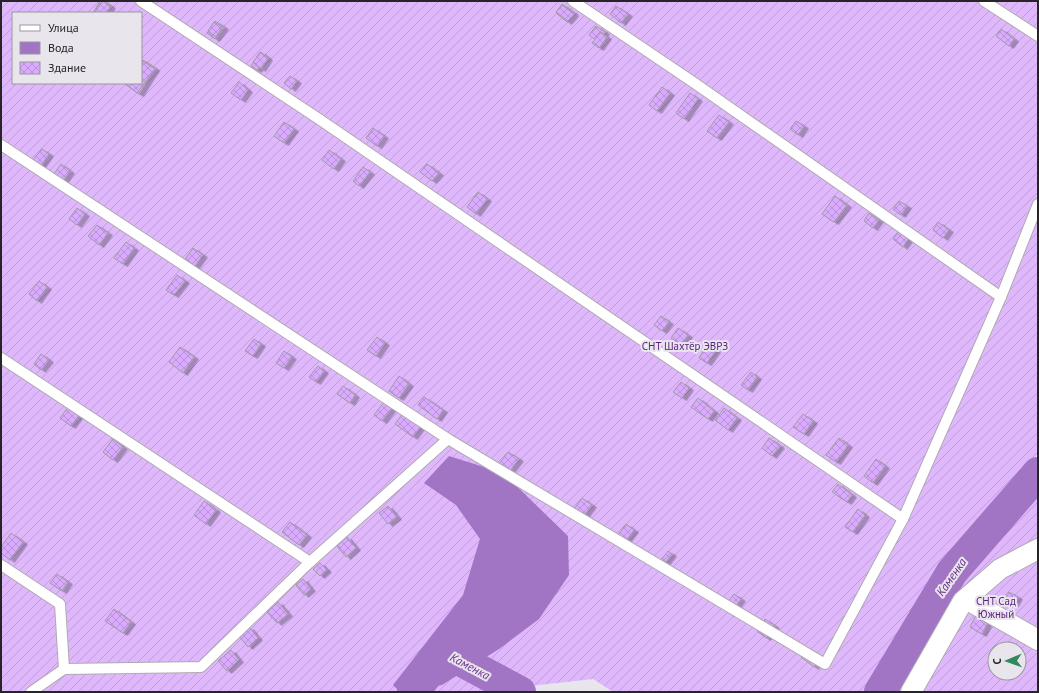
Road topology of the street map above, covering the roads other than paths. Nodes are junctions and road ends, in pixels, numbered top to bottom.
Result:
1 (141, 1) edge
2 (573, 1) edge
3 (984, 1) edge
4 (1038, 36) edge
5 (1, 145) edge
6 (1038, 204) edge
7 (1001, 297) junction
8 (1, 358) edge
9 (448, 439) junction
10 (903, 519) junction
11 (1038, 549) edge
12 (310, 562) junction
13 (1, 565) edge
14 (966, 598) junction
15 (1038, 640) edge
16 (64, 669) junction
17 (31, 692) edge
18 (911, 692) edge

1 - 10 lane
2 - 7 lane
3 - 4 lane
5 - 9 lane
6 - 7 lane
7 - 10 lane
8 - 12 lane
9 - 10 lane
9 - 12 lane
11 - 14 street
12 - 16 lane
13 - 16 lane
14 - 15 street
14 - 18 street
16 - 17 lane

